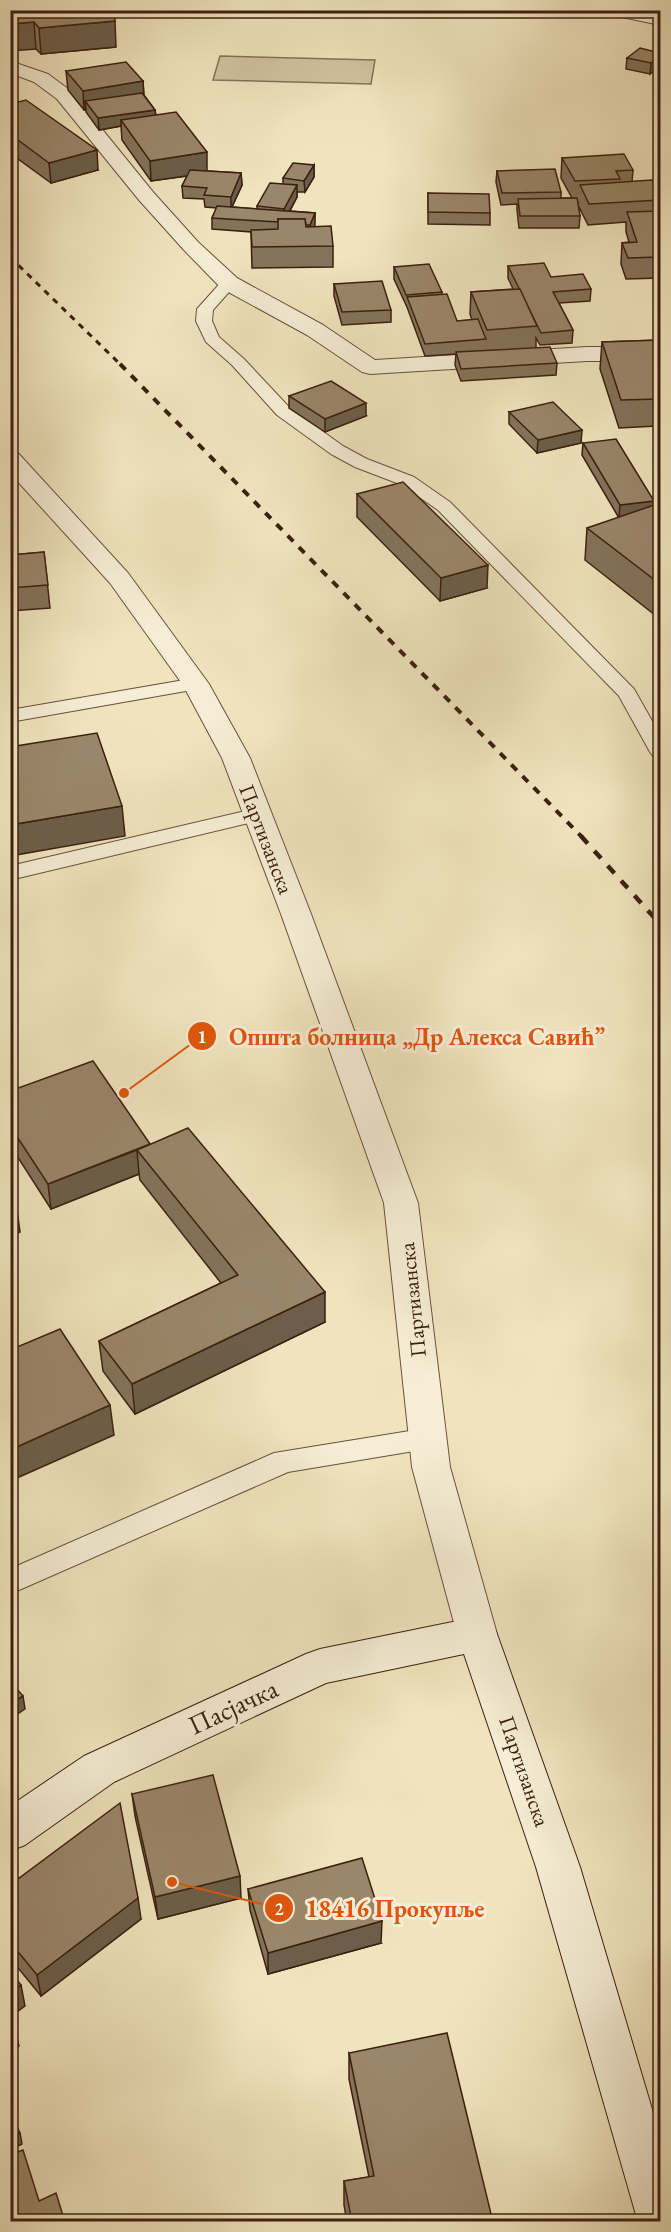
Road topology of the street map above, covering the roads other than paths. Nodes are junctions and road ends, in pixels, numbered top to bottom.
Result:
1 (614, 10) edge
2 (660, 20) edge
3 (10, 66) edge
4 (229, 283) junction
5 (660, 354) edge
6 (10, 458) edge
7 (196, 684) junction
8 (10, 716) edge
9 (660, 752) edge
10 (258, 814) junction
11 (10, 873) edge
12 (428, 1439) junction
13 (10, 1582) edge
14 (477, 1634) junction
15 (10, 1831) edge
16 (660, 2215) edge

1 - 2 street
3 - 4 street
4 - 5 street
4 - 9 lane
6 - 7 street, Партизанска
7 - 8 lane
7 - 10 street, Партизанска
10 - 11 lane
10 - 12 street, Партизанска
12 - 13 lane
12 - 14 street, Партизанска
14 - 15 street, Пасјачка
14 - 16 street, Партизанска

